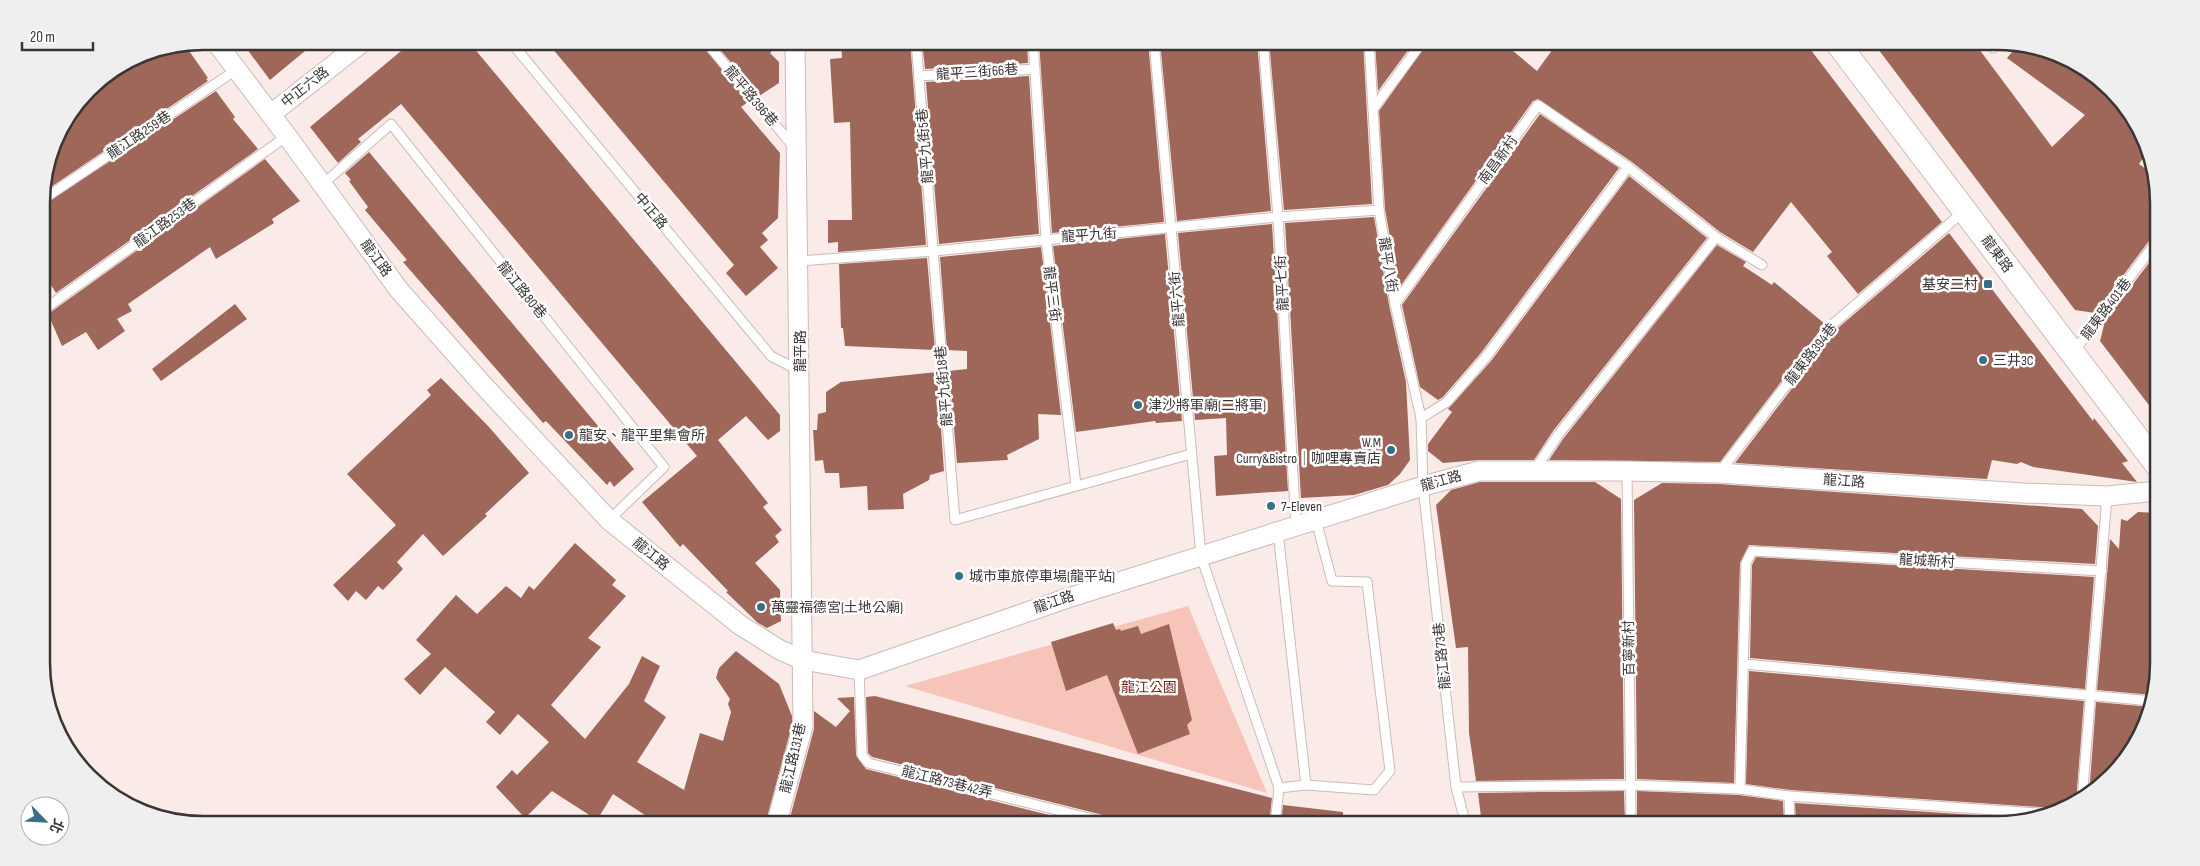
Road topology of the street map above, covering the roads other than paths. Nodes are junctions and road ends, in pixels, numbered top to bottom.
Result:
1 (222, 50) edge
2 (353, 50) edge
3 (517, 50) edge
4 (713, 50) edge
5 (795, 50) edge
6 (917, 50) edge
7 (1034, 50) edge
8 (1155, 50) edge
9 (1264, 50) edge
10 (1370, 50) edge
11 (1416, 50) edge
12 (1843, 50) edge
13 (1035, 68) junction
14 (236, 70) junction
15 (920, 76) junction
16 (1373, 109) junction
17 (271, 114) junction
18 (287, 136) junction
19 (797, 150) junction
20 (1628, 167) junction
21 (322, 185) junction
22 (50, 195) edge
23 (1379, 210) junction
24 (1965, 211) junction
25 (1278, 217) junction
26 (1170, 229) junction
27 (1716, 237) junction
28 (1046, 239) junction
29 (934, 251) junction
30 (2150, 251) edge
31 (799, 261) junction
32 (1762, 265) dead end
33 (1394, 304) junction
34 (50, 305) edge
35 (2073, 353) junction
36 (800, 371) junction
37 (1421, 418) junction
38 (1191, 454) junction
39 (2150, 455) edge
40 (1534, 471) junction
41 (1627, 471) junction
42 (1719, 474) junction
43 (1076, 485) junction
44 (1423, 486) junction
45 (2150, 492) edge
46 (2107, 496) junction
47 (609, 520) junction
48 (1316, 520) junction
49 (1296, 526) junction
50 (1278, 532) junction
51 (1201, 556) junction
52 (2102, 571) junction
53 (803, 660) junction
54 (1744, 664) junction
55 (859, 670) junction
56 (2090, 694) junction
57 (2145, 700) edge
58 (1306, 785) junction
59 (1631, 785) junction
60 (1456, 787) junction
61 (1279, 788) junction
62 (1740, 789) junction
63 (2083, 789) edge
64 (1789, 796) junction
65 (2029, 812) edge
66 (778, 816) edge
67 (1081, 816) edge
68 (1276, 816) edge
69 (1464, 816) edge
70 (1631, 816) edge
71 (1790, 816) edge

1 - 14 street, 龍江路
2 - 17 street, 中正六路
3 - 36 lane, 中正路
4 - 19 lane, 龍平路396巷
5 - 19 street, 龍平路
6 - 15 lane, 龍平九街5巷
7 - 13 lane, 龍平三街
8 - 26 lane, 龍平六街
9 - 25 lane, 龍平七街
10 - 16 lane, 龍平八街
11 - 16 lane
12 - 24 street, 龍東路
13 - 15 lane, 龍平三街66巷
13 - 28 lane, 龍平三街
14 - 17 street, 龍江路
14 - 22 lane, 龍江路259巷
15 - 29 lane, 龍平九街5巷
16 - 23 lane, 龍平八街
17 - 18 street, 龍江路
18 - 21 street, 龍江路
18 - 34 lane, 龍江路253巷
19 - 31 street, 龍平路
20 - 27 lane, 南昌新村
20 - 33 lane, 南昌新村
20 - 37 lane
21 - 47 street, 龍江路
21 - 47 lane, 龍江路80巷
23 - 25 lane, 龍平九街
23 - 33 lane, 龍平八街
24 - 35 street, 龍東路
24 - 42 lane, 龍東路394巷
25 - 26 lane, 龍平九街
25 - 49 lane, 龍平七街
26 - 28 lane, 龍平九街
26 - 38 lane, 龍平六街
27 - 32 lane, 南昌新村
27 - 40 lane
28 - 29 lane, 龍平九街
28 - 43 lane, 龍平三街
29 - 31 lane, 龍平九街
29 - 43 lane, 龍平九街18巷
30 - 35 lane, 龍東路401巷
31 - 36 street, 龍平路
33 - 37 lane, 龍平八街
35 - 39 street, 龍東路
36 - 53 street, 龍平路
37 - 44 lane, 龍平八街
38 - 43 lane
38 - 51 lane, 龍平六街
40 - 41 street, 龍江路
40 - 44 street, 龍江路
41 - 42 street, 龍江路
41 - 59 lane, 百寧新村
42 - 46 street, 龍江路
44 - 48 street, 龍江路
44 - 60 lane, 龍江路73巷
45 - 46 street, 龍江路
46 - 52 lane
47 - 53 street, 龍江路
48 - 49 street, 龍江路
48 - 58 lane
49 - 50 street, 龍江路
50 - 51 street, 龍江路
50 - 58 lane
51 - 55 street, 龍江路
51 - 61 lane, 龍平六街
52 - 54 lane, 龍城新村
52 - 56 lane
53 - 55 street, 龍江路
53 - 66 street, 龍江路131巷
54 - 56 lane
54 - 62 lane
55 - 67 lane, 龍江路73巷42弄
56 - 57 lane
56 - 63 lane
58 - 61 lane
59 - 60 lane
59 - 62 lane
59 - 70 lane, 百寧新村
60 - 69 lane, 龍江路73巷
61 - 68 lane
62 - 64 lane
64 - 65 lane
64 - 71 lane

